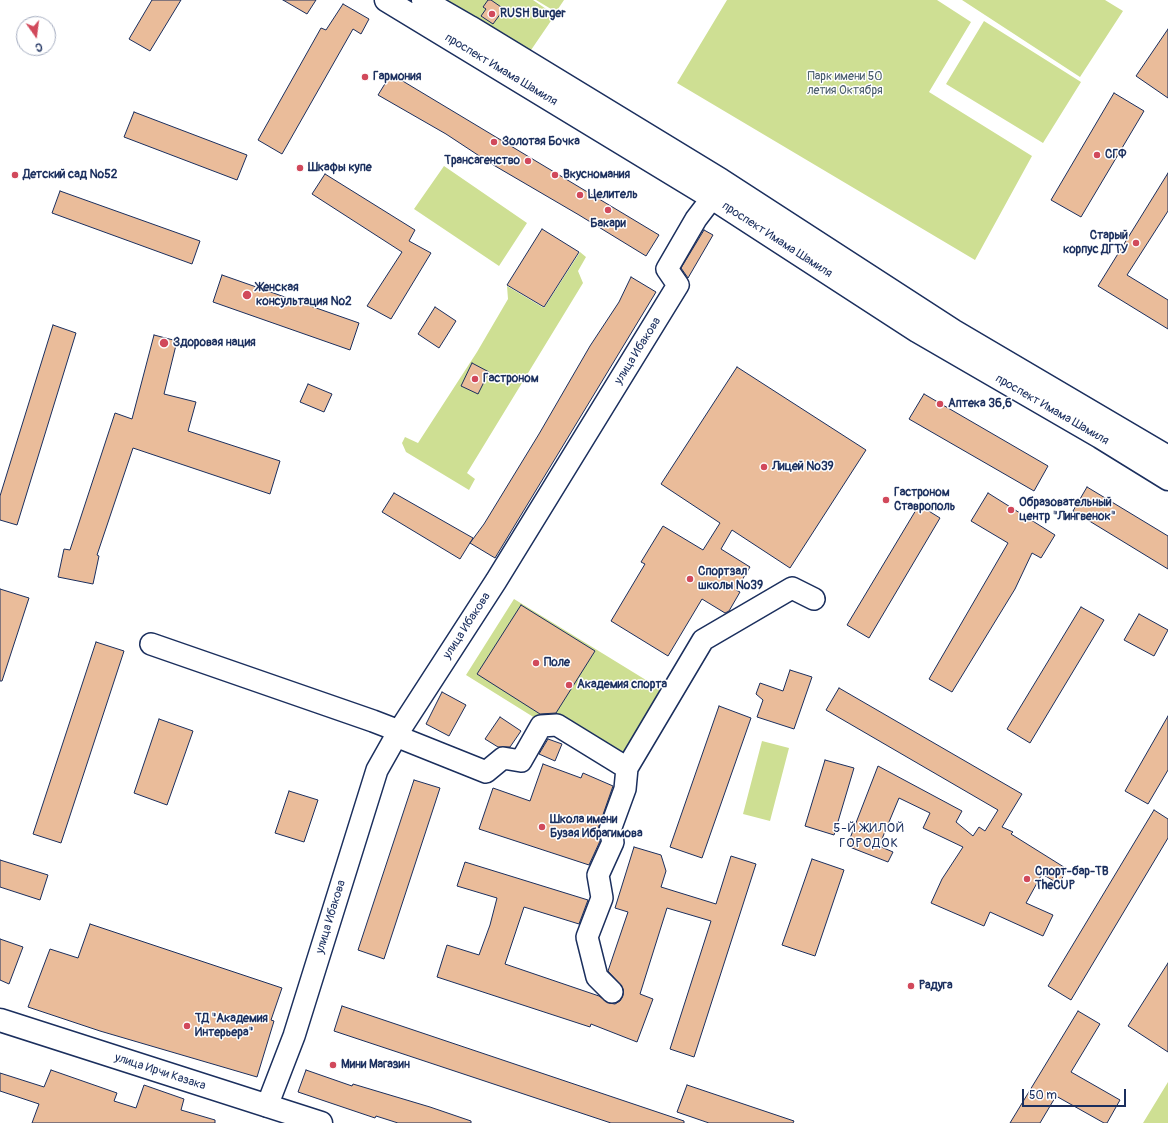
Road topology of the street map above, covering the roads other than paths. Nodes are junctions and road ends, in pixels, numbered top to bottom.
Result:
1 (386, 0) edge
2 (423, 0) edge
3 (716, 189) junction
4 (950, 340) junction
5 (1168, 457) edge
6 (1168, 479) edge
7 (814, 599) dead end
8 (151, 644) dead end
9 (397, 733) junction
10 (626, 768) junction
11 (612, 992) dead end
12 (0, 1020) edge
13 (267, 1106) junction
14 (321, 1123) edge

1 - 3 main road, проспект Имама Шамиля
2 - 3 main road, проспект Имама Шамиля
3 - 4 main road, проспект Имама Шамиля
3 - 9 street, улица Ибакова
4 - 5 main road, проспект Имама Шамиля
4 - 6 main road, проспект Имама Шамиля
7 - 10 street
8 - 9 street
9 - 10 street
9 - 13 street, улица Ибакова
10 - 11 street
12 - 13 main road, улица Ирчи Казака
13 - 14 main road, улица Ирчи Казака

